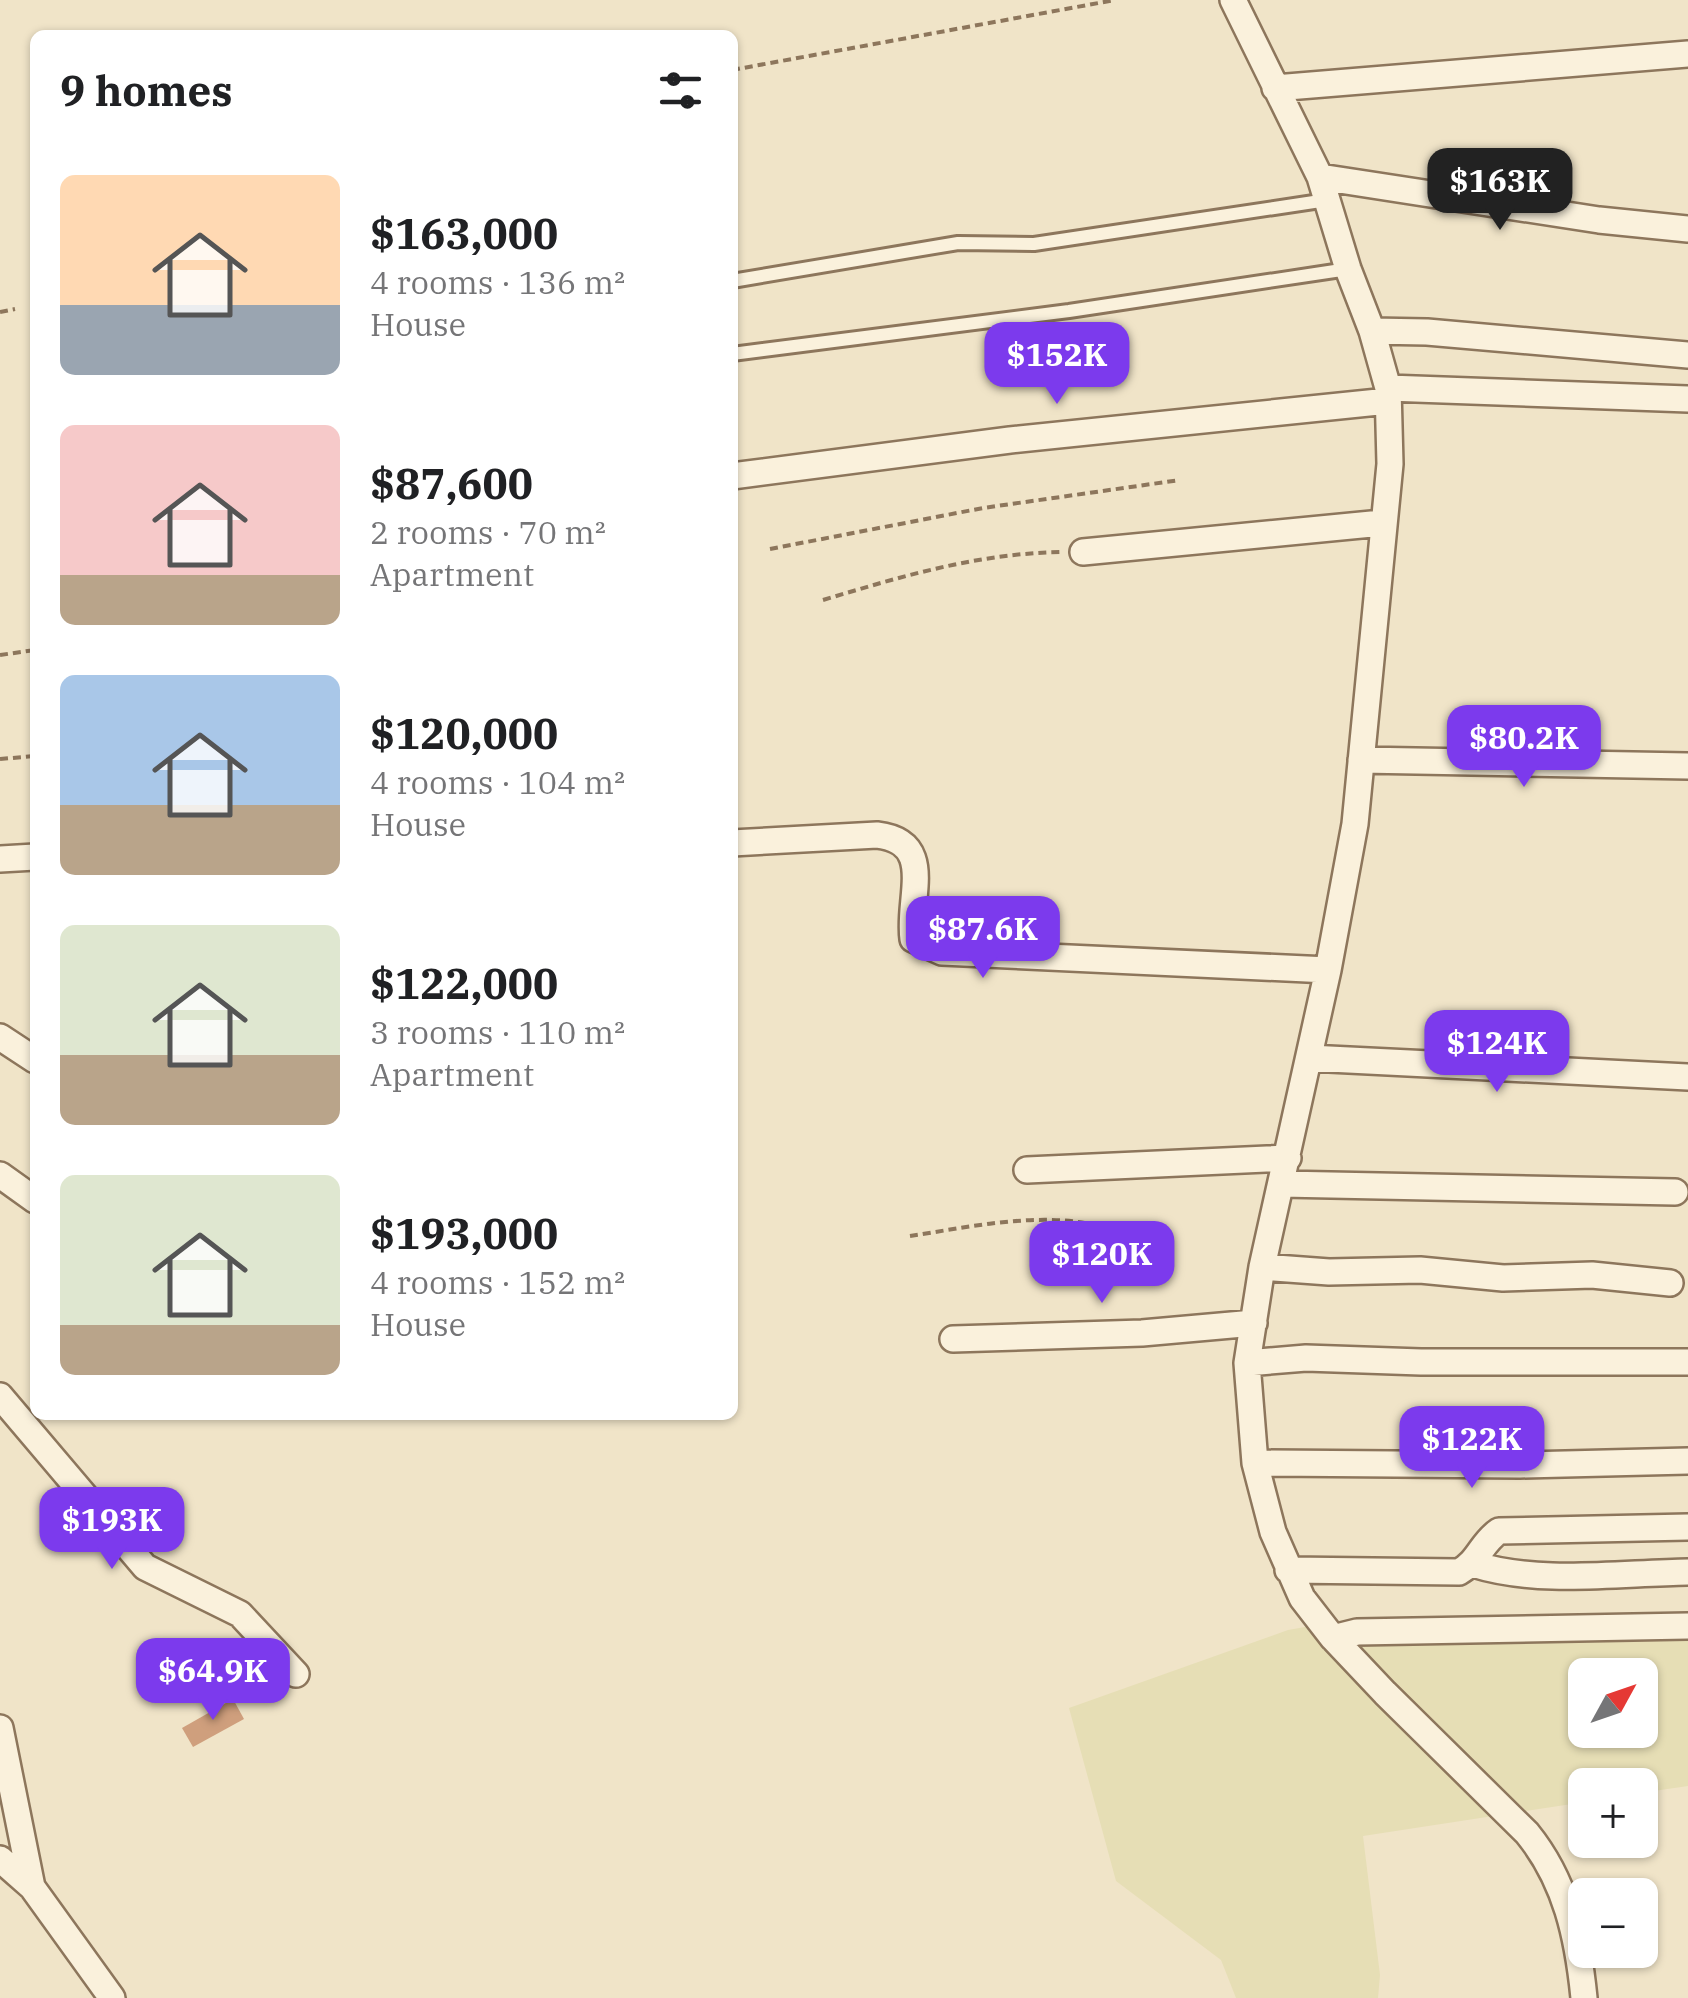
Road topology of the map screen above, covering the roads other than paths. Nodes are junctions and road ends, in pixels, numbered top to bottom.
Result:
1 (1233, 0) edge
2 (1688, 54) edge
3 (1275, 88) junction
4 (1323, 189) junction
5 (1688, 229) edge
6 (1348, 269) junction
7 (738, 280) edge
8 (1372, 331) junction
9 (738, 353) edge
10 (1688, 355) edge
11 (1388, 394) junction
12 (1688, 399) edge
13 (738, 475) edge
14 (1382, 522) junction
15 (1083, 552) road end
16 (1361, 760) junction
17 (1688, 766) edge
18 (738, 843) edge
19 (30, 857) edge
20 (0, 859) edge
21 (1328, 970) junction
22 (0, 1037) edge
23 (30, 1057) edge
24 (1309, 1058) junction
25 (1688, 1077) edge
26 (1288, 1158) junction
27 (1027, 1170) dead end
28 (0, 1174) edge
29 (1282, 1184) junction
30 (1675, 1192) dead end
31 (30, 1196) edge
32 (1262, 1266) junction
33 (1670, 1283) dead end
34 (1254, 1323) junction
35 (953, 1339) dead end
36 (1247, 1362) junction
37 (1688, 1362) edge
38 (0, 1396) edge
39 (1688, 1461) edge
40 (1255, 1463) junction
41 (1688, 1527) edge
42 (1474, 1564) junction
43 (1288, 1570) junction
44 (1688, 1572) edge
45 (1688, 1626) edge
46 (1333, 1638) junction
47 (296, 1674) dead end
48 (0, 1728) edge
49 (0, 1858) edge
50 (32, 1887) junction
51 (112, 1998) edge
52 (1584, 1998) edge

1 - 3 street
2 - 3 street
3 - 4 street
4 - 5 street
4 - 6 street
4 - 7 lane
6 - 8 street
6 - 9 lane
8 - 10 street
8 - 11 street
11 - 12 street
11 - 13 street
11 - 14 street
14 - 15 street
14 - 16 street
16 - 17 street
16 - 21 street
18 - 21 street
19 - 20 street
21 - 24 street
22 - 23 street
24 - 25 street
24 - 26 street
26 - 27 street
26 - 29 street
28 - 31 street
29 - 30 street
29 - 32 street
32 - 33 street
32 - 34 street
34 - 35 street
34 - 36 street
36 - 37 street
36 - 40 street
38 - 47 street
39 - 40 street
40 - 43 street
41 - 42 street
42 - 43 street
42 - 44 street
43 - 46 street
45 - 46 street
46 - 52 street
48 - 50 street
49 - 50 street
50 - 51 street

